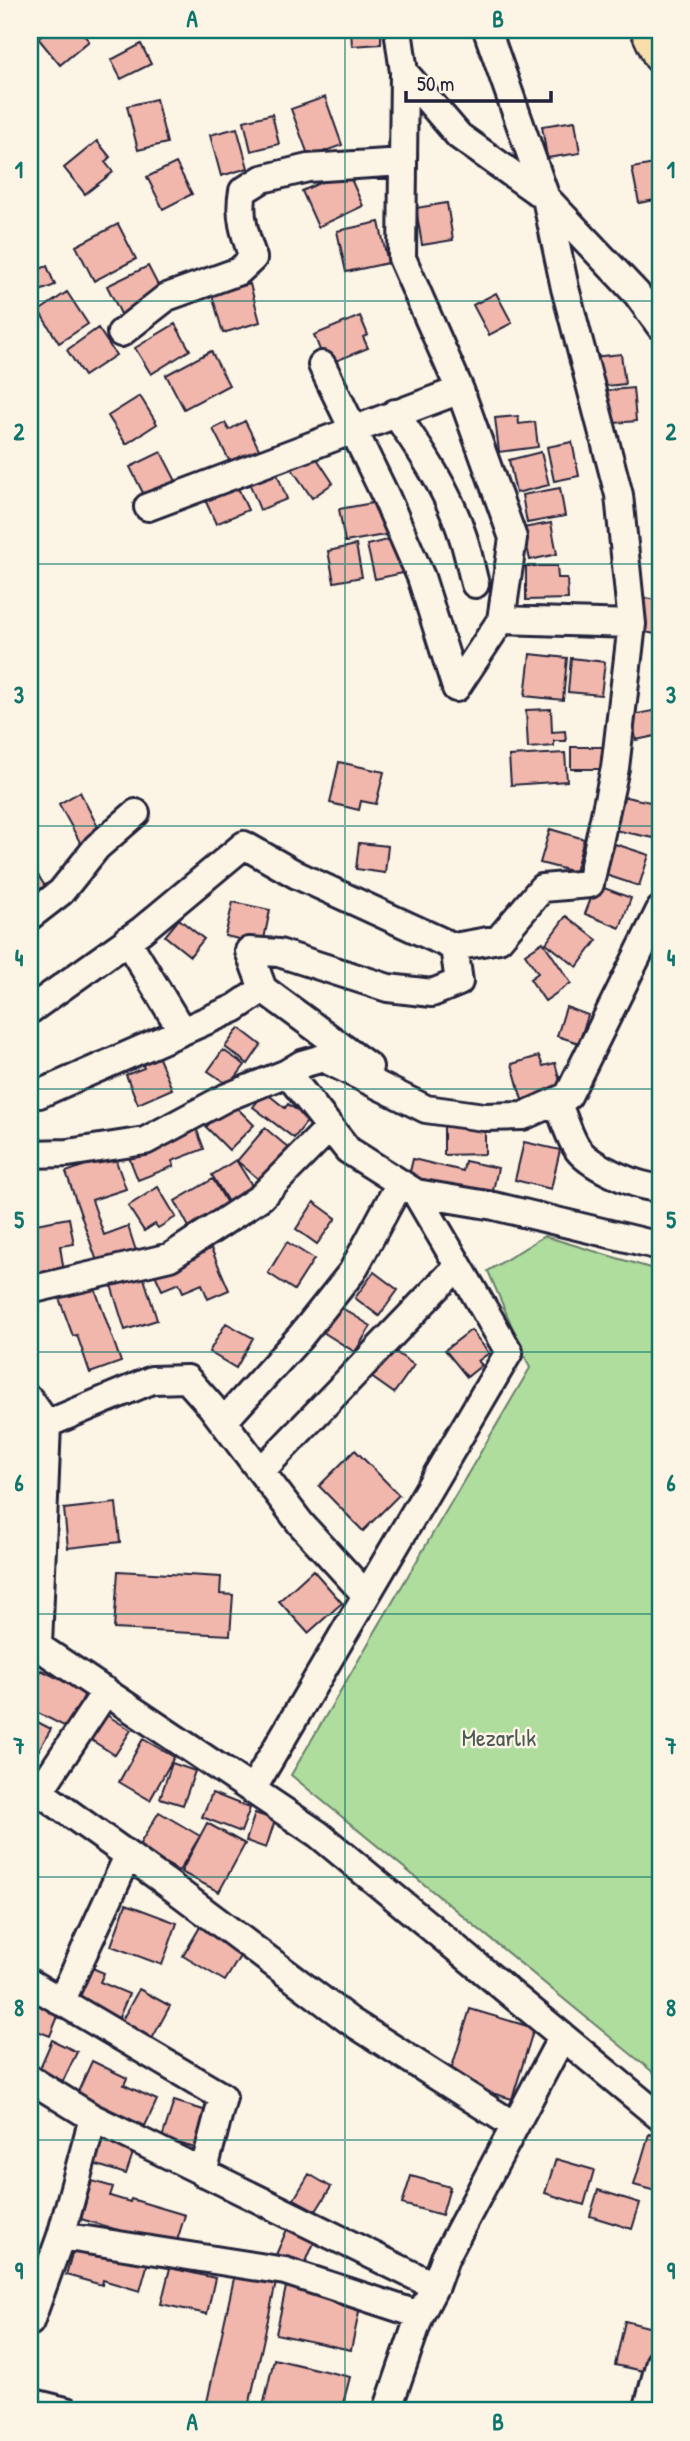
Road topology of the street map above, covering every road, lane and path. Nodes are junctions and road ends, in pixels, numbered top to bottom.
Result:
1 (398, 30) edge
2 (487, 30) edge
3 (648, 30) edge
4 (660, 56) edge
5 (404, 72) junction
6 (403, 162) junction
7 (546, 198) junction
8 (660, 326) edge
9 (121, 333) dead end
10 (321, 365) dead end
11 (460, 390) junction
12 (395, 413) junction
13 (352, 430) junction
14 (148, 507) dead end
15 (475, 584) dead end
16 (501, 620) junction
17 (632, 624) junction
18 (136, 813) dead end
19 (660, 910) edge
20 (30, 916) edge
21 (127, 940) junction
22 (454, 947) junction
23 (263, 989) junction
24 (30, 1010) edge
25 (182, 1031) junction
26 (287, 1073) junction
27 (30, 1089) edge
28 (557, 1101) junction
29 (426, 1109) junction
30 (330, 1127) junction
31 (30, 1154) edge
32 (660, 1187) edge
33 (408, 1188) junction
34 (660, 1246) edge
35 (458, 1266) junction
36 (30, 1290) edge
37 (30, 1400) edge
38 (223, 1422) junction
39 (47, 1424) junction
40 (261, 1471) junction
41 (366, 1595) junction
42 (34, 1643) edge
43 (106, 1691) junction
44 (35, 1789) edge
45 (252, 1790) junction
46 (128, 1856) junction
47 (30, 1983) edge
48 (61, 2002) junction
49 (562, 2037) junction
50 (30, 2079) edge
51 (660, 2117) edge
52 (93, 2118) junction
53 (515, 2126) junction
54 (203, 2173) junction
55 (61, 2236) junction
56 (435, 2286) junction
57 (420, 2315) junction
58 (30, 2322) edge
59 (660, 2362) edge
60 (30, 2402) edge
61 (66, 2411) edge
62 (387, 2411) edge
63 (647, 2411) edge

1 - 5 street
2 - 7 street
3 - 4 main road
5 - 6 street
5 - 7 street
6 - 9 street
6 - 11 street
7 - 8 street
7 - 17 street
10 - 13 street
11 - 12 street
11 - 16 street
12 - 13 street
12 - 15 street
13 - 14 street
13 - 16 street
16 - 17 street
17 - 22 street
18 - 20 street
19 - 28 street
21 - 22 street
21 - 24 street
21 - 25 street
22 - 23 street
23 - 25 street
23 - 29 street
25 - 27 street
26 - 29 street
26 - 30 street
26 - 31 street
28 - 29 street
28 - 32 street
30 - 33 street
30 - 36 street
33 - 34 street
33 - 35 street
33 - 38 street
35 - 40 street
35 - 41 street
37 - 39 street
38 - 39 street
38 - 40 street
39 - 42 street
40 - 41 street
41 - 45 street
42 - 43 street
43 - 44 street
43 - 45 street
44 - 46 street
45 - 49 street
46 - 48 street
46 - 53 street
47 - 48 street
48 - 54 street
49 - 51 street
49 - 53 street
50 - 52 street
52 - 54 street
52 - 55 street
53 - 56 street
54 - 56 street
55 - 57 street
55 - 58 street
56 - 57 street
57 - 62 street
59 - 63 street
60 - 61 street

